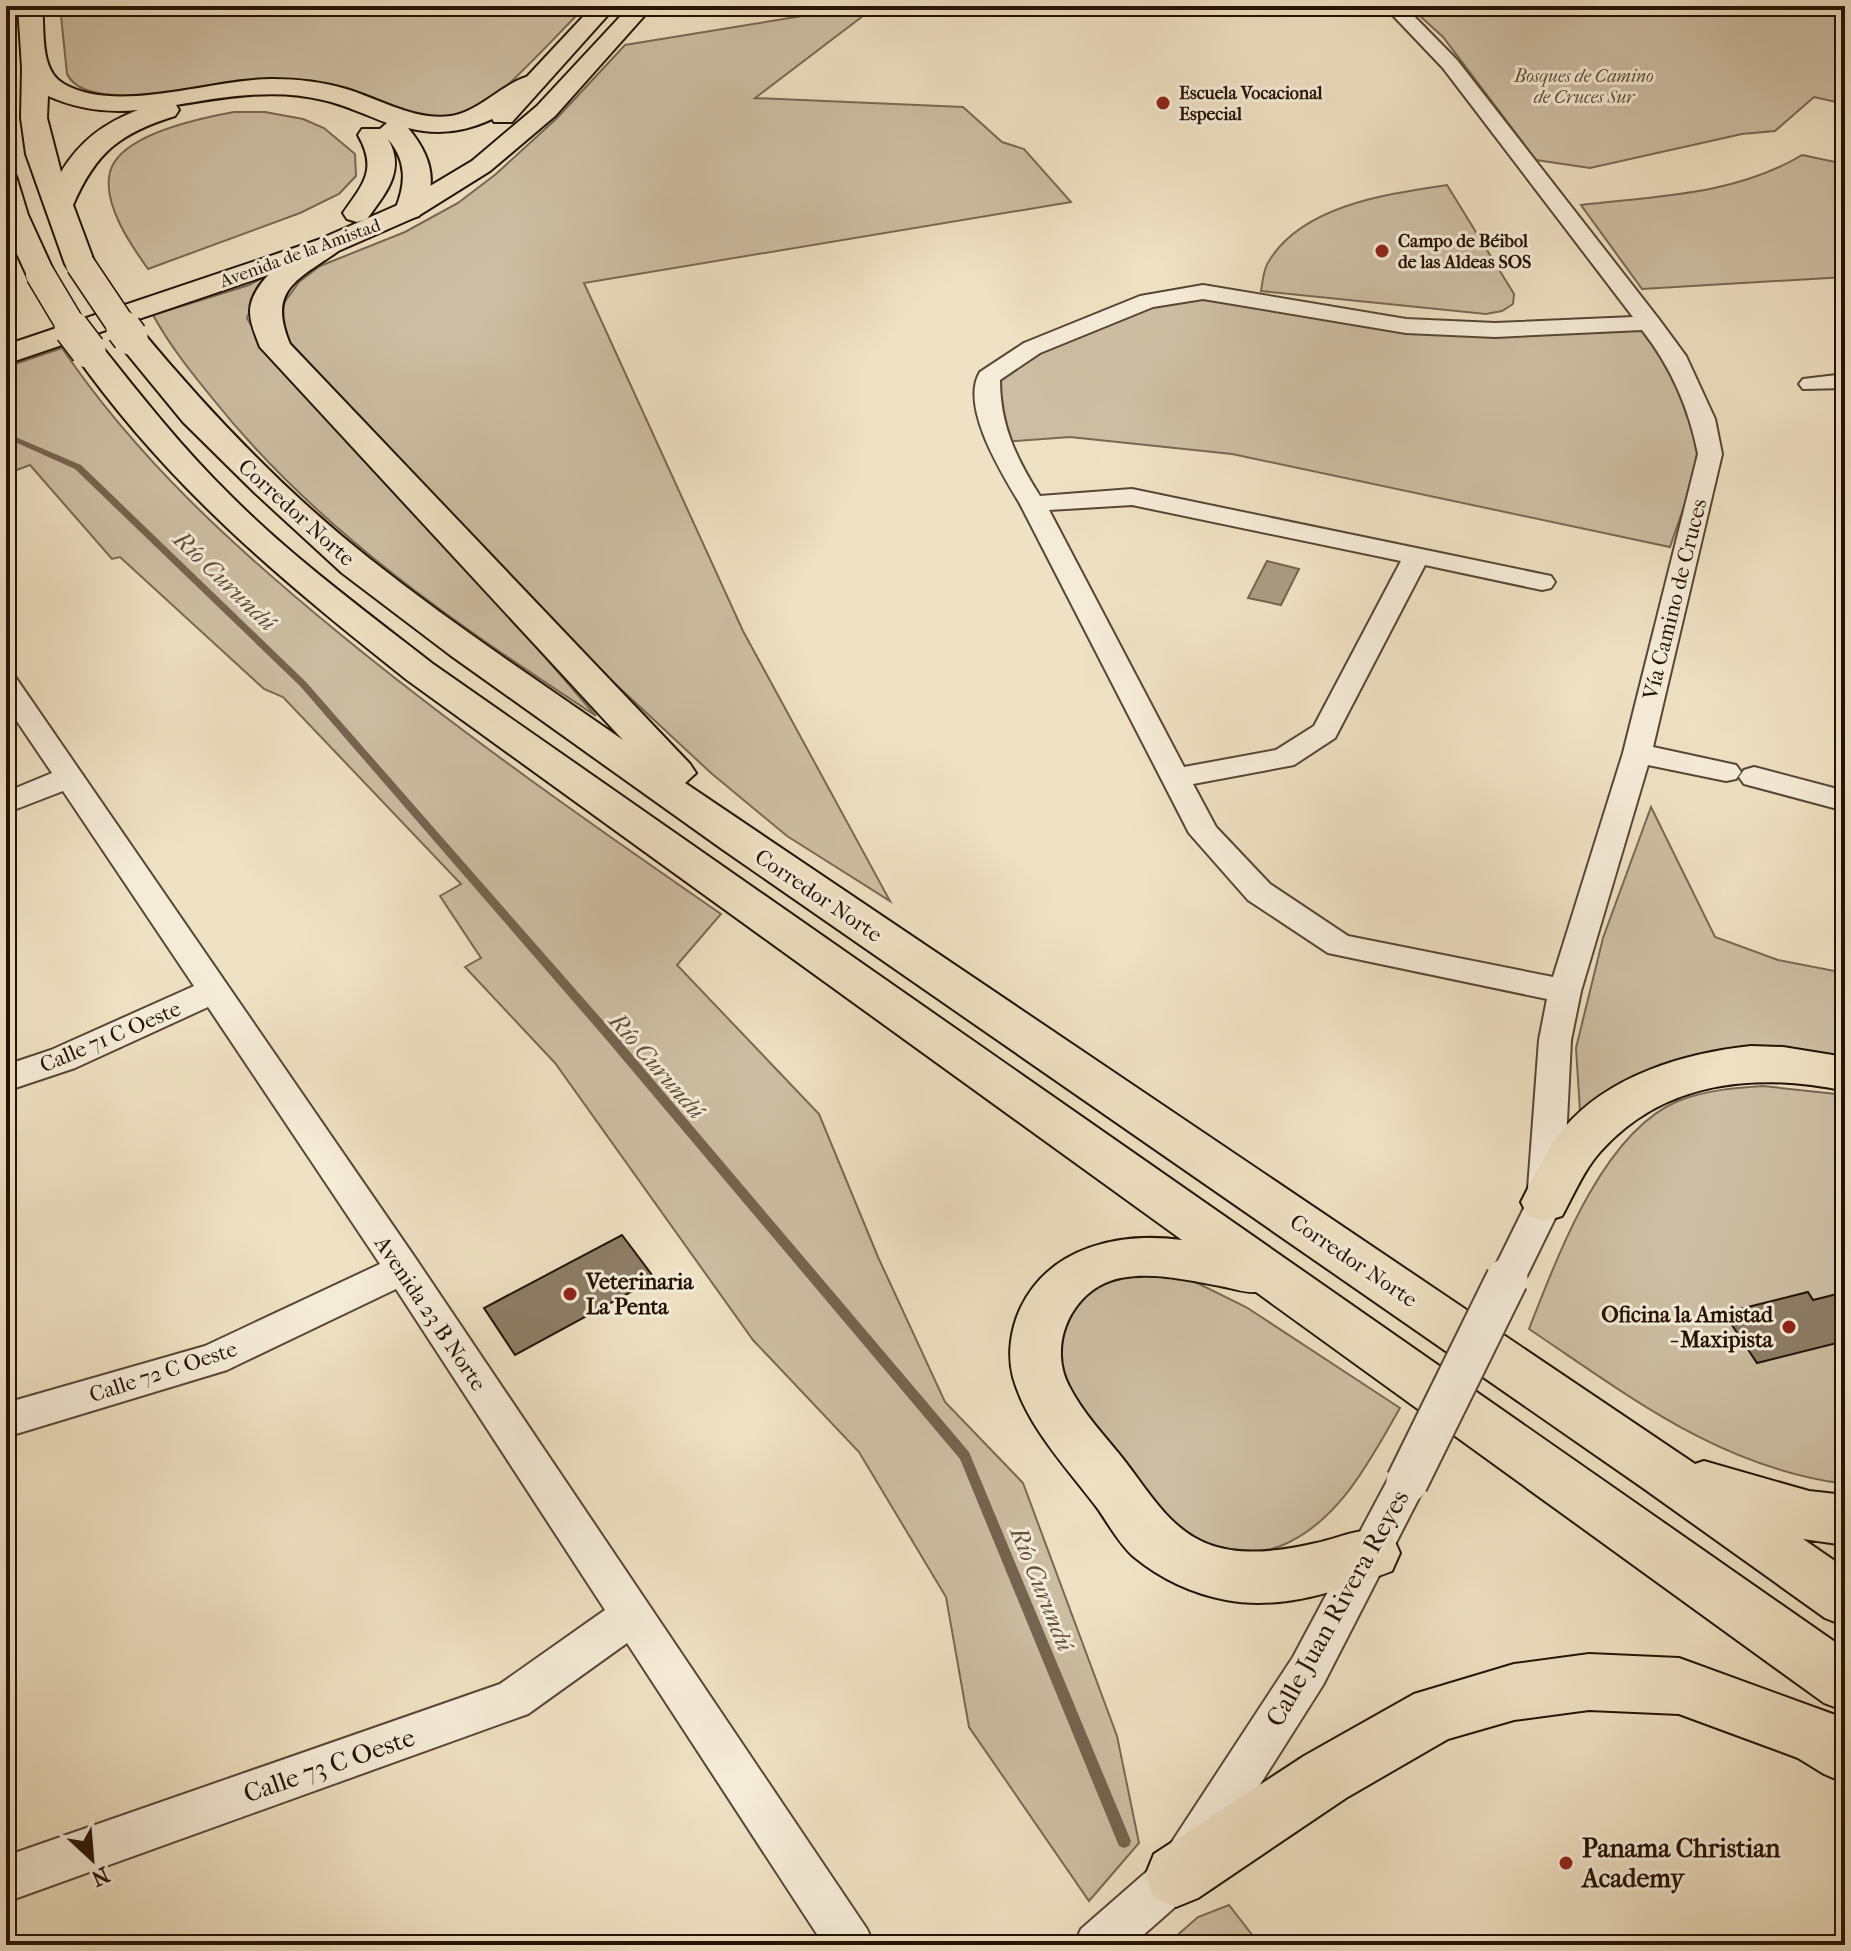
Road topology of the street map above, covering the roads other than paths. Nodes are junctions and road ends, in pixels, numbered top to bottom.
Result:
1 (30, 6) edge
2 (605, 6) edge
3 (642, 6) edge
4 (1393, 6) edge
5 (35, 68) junction
6 (534, 82) junction
7 (337, 95) junction
8 (377, 126) junction
9 (420, 179) junction
10 (6, 182) edge
11 (58, 207) junction
12 (409, 210) junction
13 (357, 213) junction
14 (327, 246) junction
15 (1650, 323) junction
16 (17, 343) edge
17 (1845, 381) edge
18 (1811, 384) dead end
19 (1033, 504) junction
20 (1416, 557) junction
21 (1542, 582) dead end
22 (6, 684) edge
23 (1637, 753) junction
24 (70, 777) junction
25 (1174, 778) junction
26 (1845, 801) edge
27 (6, 803) edge
28 (737, 839) junction
29 (213, 991) junction
30 (1565, 991) junction
31 (1845, 1074) edge
32 (6, 1078) edge
33 (1545, 1202) junction
34 (403, 1269) junction
35 (1270, 1276) junction
36 (1507, 1279) joint
37 (6, 1420) edge
38 (1662, 1471) junction
39 (1845, 1520) edge
40 (1372, 1553) junction
41 (1845, 1600) edge
42 (633, 1614) junction
43 (1845, 1683) edge
44 (1845, 1754) edge
45 (1176, 1876) junction
46 (6, 1879) edge
47 (851, 1945) edge
48 (1097, 1945) edge

1 - 5 highway, Corredor Norte
2 - 6 main road, Avenida de la Amistad
3 - 12 main road, Avenida de la Amistad
4 - 15 street, Vía Camino de Cruces
5 - 7 highway
5 - 11 highway, Corredor Norte
6 - 7 highway
6 - 9 main road, Avenida de la Amistad
7 - 8 highway
8 - 9 highway
8 - 11 highway
8 - 13 highway
9 - 12 highway
9 - 13 main road, Avenida de la Amistad
10 - 35 highway, Corredor Norte, bridge
11 - 28 highway, Corredor Norte, bridge
12 - 14 main road, Avenida de la Amistad
13 - 16 main road, Avenida de la Amistad
14 - 16 main road, Avenida de la Amistad
14 - 28 highway
15 - 19 street
15 - 23 street, Vía Camino de Cruces
17 - 18 street
19 - 20 street
19 - 25 street
20 - 21 street
20 - 25 street
22 - 24 street, Avenida 23 B Norte
23 - 26 street
23 - 30 street, Vía Camino de Cruces
24 - 27 street
24 - 29 street, Avenida 23 B Norte
25 - 30 street
28 - 38 highway, Corredor Norte
29 - 32 street, Calle 71 C Oeste
29 - 34 street, Avenida 23 B Norte
30 - 33 street, Vía Camino de Cruces
31 - 33 highway
33 - 36 street, Vía Camino de Cruces
34 - 37 street, Calle 72 C Oeste
34 - 42 street, Avenida 23 B Norte
35 - 40 highway
35 - 43 highway, Corredor Norte
36 - 40 street, Calle Juan Rivera Reyes, bridge
38 - 39 highway
38 - 41 highway, Corredor Norte
40 - 45 street, Calle Juan Rivera Reyes
42 - 46 street, Calle 73 C Oeste
42 - 47 street, Avenida 23 B Norte
44 - 45 highway
45 - 48 street, Calle Juan Rivera Reyes

